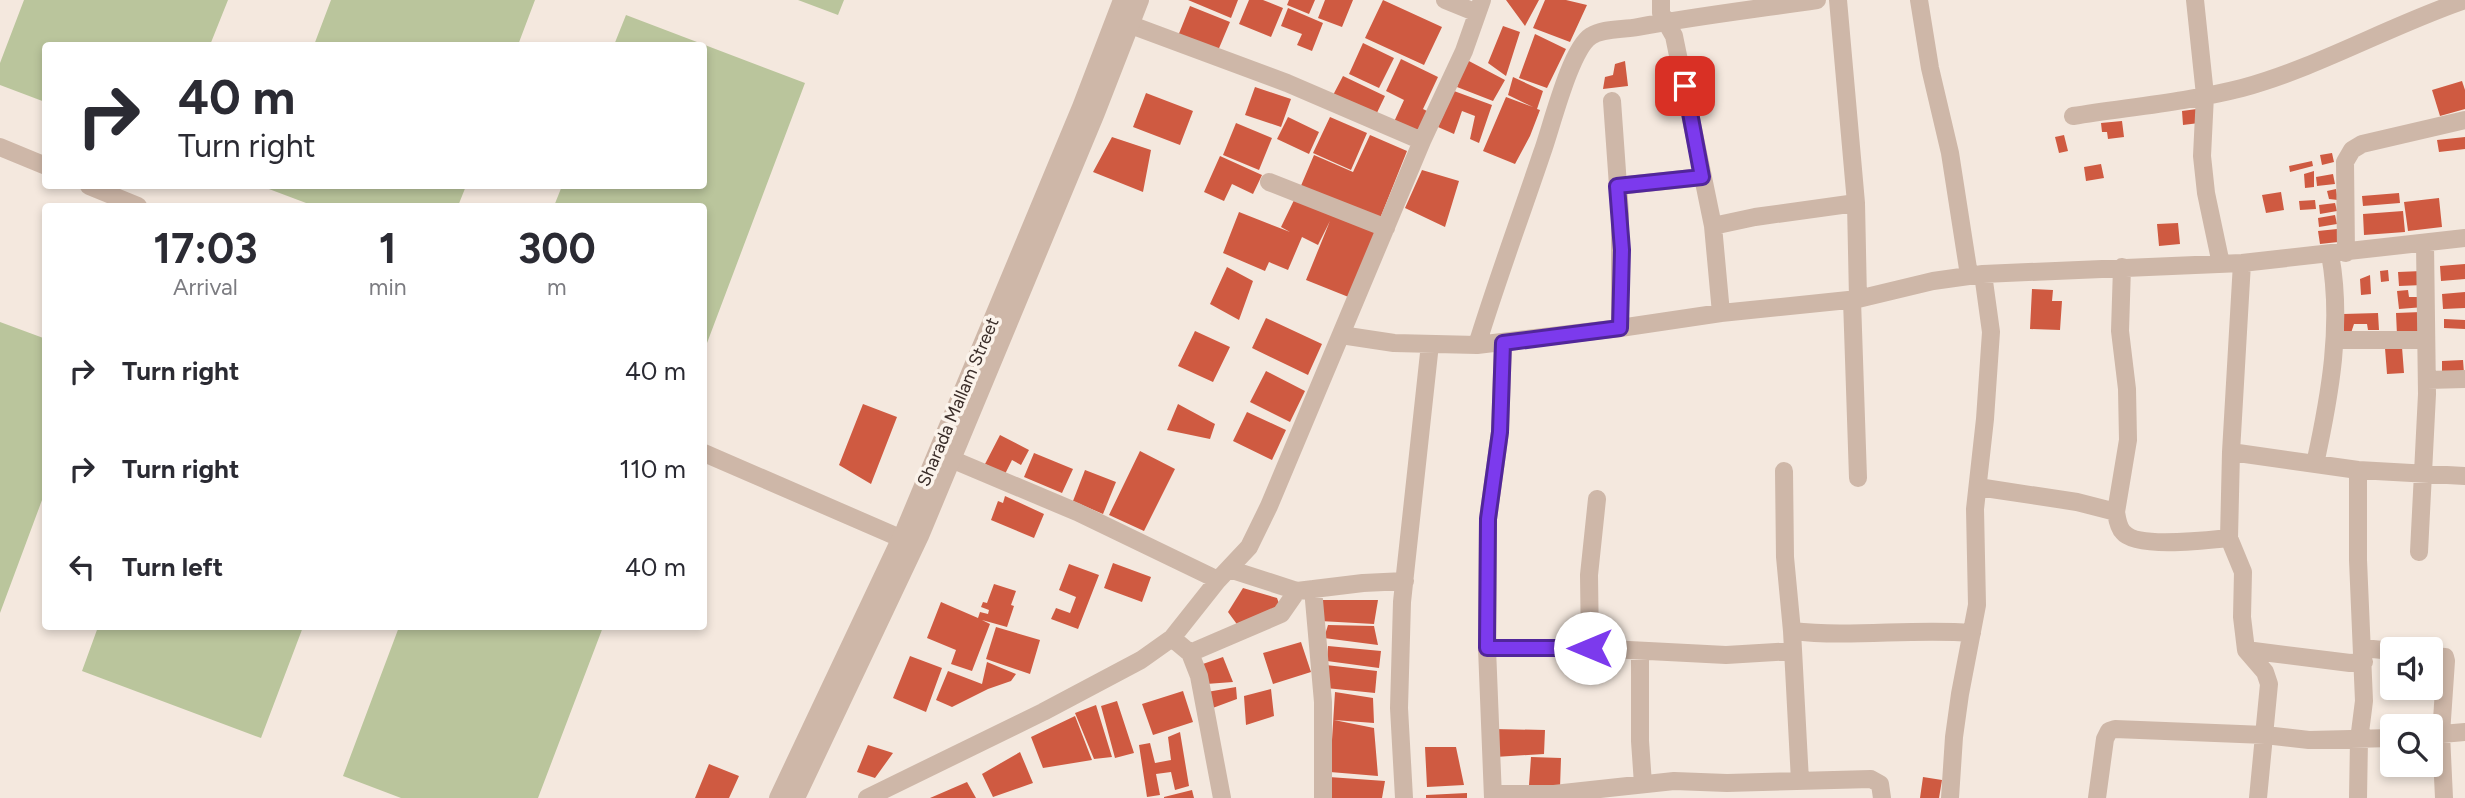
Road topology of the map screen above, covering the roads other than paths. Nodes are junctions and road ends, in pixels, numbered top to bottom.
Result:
1 (1122, 0) edge
2 (1140, 0) edge
3 (1445, 0) edge
4 (1661, 0) edge
5 (1817, 0) edge
6 (1838, 0) edge
7 (1919, 0) edge
8 (2195, 0) edge
9 (2465, 0) edge
10 (1479, 7) edge
11 (1665, 21) junction
12 (1131, 24) junction
13 (2205, 96) junction
14 (1612, 101) dead end
15 (2073, 116) dead end
16 (2465, 120) edge
17 (1422, 141) junction
18 (0, 147) edge
19 (42, 164) edge
20 (1702, 177) junction
21 (1269, 182) dead end
22 (1617, 186) junction
23 (96, 189) edge
24 (1856, 202) junction
25 (131, 203) edge
26 (1713, 226) junction
27 (1386, 228) junction
28 (2465, 238) edge
29 (2425, 244) junction
30 (2338, 253) junction
31 (2242, 263) junction
32 (2221, 264) junction
33 (2122, 267) junction
34 (1976, 274) junction
35 (1855, 299) junction
36 (1721, 313) junction
37 (1620, 328) junction
38 (1341, 335) junction
39 (2336, 340) junction
40 (2426, 340) junction
41 (1503, 343) junction
42 (1430, 344) junction
43 (1477, 345) junction
44 (2465, 379) edge
45 (2427, 380) junction
46 (2231, 452) junction
47 (707, 454) edge
48 (951, 459) junction
49 (2315, 464) junction
50 (2358, 470) junction
51 (1784, 471) dead end
52 (2423, 474) junction
53 (2465, 476) edge
54 (1858, 478) dead end
55 (1978, 487) junction
56 (1597, 499) dead end
57 (2116, 512) junction
58 (900, 538) junction
59 (2230, 538) junction
60 (2419, 552) dead end
61 (1224, 574) junction
62 (1405, 581) junction
63 (1305, 590) junction
64 (1792, 631) junction
65 (1972, 633) junction
66 (1172, 638) junction
67 (1487, 648) junction
68 (1590, 648) junction
69 (2246, 650) junction
70 (1640, 651) junction
71 (1793, 651) junction
72 (1190, 653) junction
73 (2380, 653) edge
74 (2363, 655) junction
75 (2443, 657) edge
76 (2443, 683) edge
77 (2465, 732) edge
78 (2443, 734) edge
79 (2265, 735) junction
80 (2380, 739) edge
81 (2359, 740) junction
82 (2441, 777) edge
83 (1800, 781) junction
84 (1643, 784) junction
85 (1493, 796) edge
86 (778, 798) edge
87 (796, 798) edge
88 (867, 798) edge
89 (1222, 798) edge
90 (1323, 798) edge
91 (1404, 798) edge
92 (1882, 798) edge
93 (1950, 798) edge
94 (2097, 798) edge
95 (2258, 798) edge
96 (2358, 798) edge
97 (2444, 798) edge

1 - 58 street, Sharada Mallam Street
2 - 12 street, Sharada Mallam Street
3 - 10 street
4 - 11 street
5 - 11 street
6 - 24 street
7 - 34 street
8 - 13 street
9 - 13 street
10 - 17 street
11 - 20 street
11 - 43 street
12 - 17 street
12 - 48 street, Sharada Mallam Street
13 - 15 street
13 - 32 street
14 - 22 street
16 - 30 street
17 - 27 street
18 - 19 street
20 - 22 street
20 - 26 street
21 - 27 street
22 - 37 street
23 - 25 street
24 - 26 street
24 - 35 street
26 - 36 street
27 - 38 street
28 - 29 street
29 - 30 street
29 - 40 street
30 - 31 street
30 - 39 street
31 - 32 street
31 - 46 street
32 - 33 street
33 - 34 street
33 - 57 street
34 - 35 street
34 - 55 street
35 - 36 street
35 - 54 street
36 - 37 street
37 - 41 street
38 - 42 street
38 - 61 street
39 - 40 street
39 - 49 street
40 - 45 street
41 - 43 street
41 - 67 street
42 - 43 street
42 - 62 street
44 - 45 street
45 - 52 street
46 - 49 street
46 - 59 street
47 - 58 street
48 - 61 street
48 - 87 street, Sharada Mallam Street
49 - 50 street
50 - 52 street
50 - 74 street
51 - 64 street
52 - 53 street
52 - 60 street
55 - 57 street
55 - 65 street
56 - 68 street
57 - 59 street
58 - 86 street, Sharada Mallam Street
59 - 69 street
61 - 63 street
61 - 66 street
62 - 63 street
62 - 91 street
63 - 72 street
63 - 90 street
64 - 65 street
64 - 71 street
65 - 93 street
66 - 72 street
66 - 88 street
67 - 68 street
67 - 85 street
68 - 70 street
69 - 74 street
69 - 79 street
70 - 71 street
70 - 84 street
71 - 83 street
72 - 89 street
73 - 74 street
74 - 81 street
75 - 76 street
77 - 78 street
79 - 81 street
79 - 94 street
79 - 95 street
80 - 81 street
81 - 96 street
82 - 97 street
83 - 84 street
83 - 92 street
84 - 85 street

